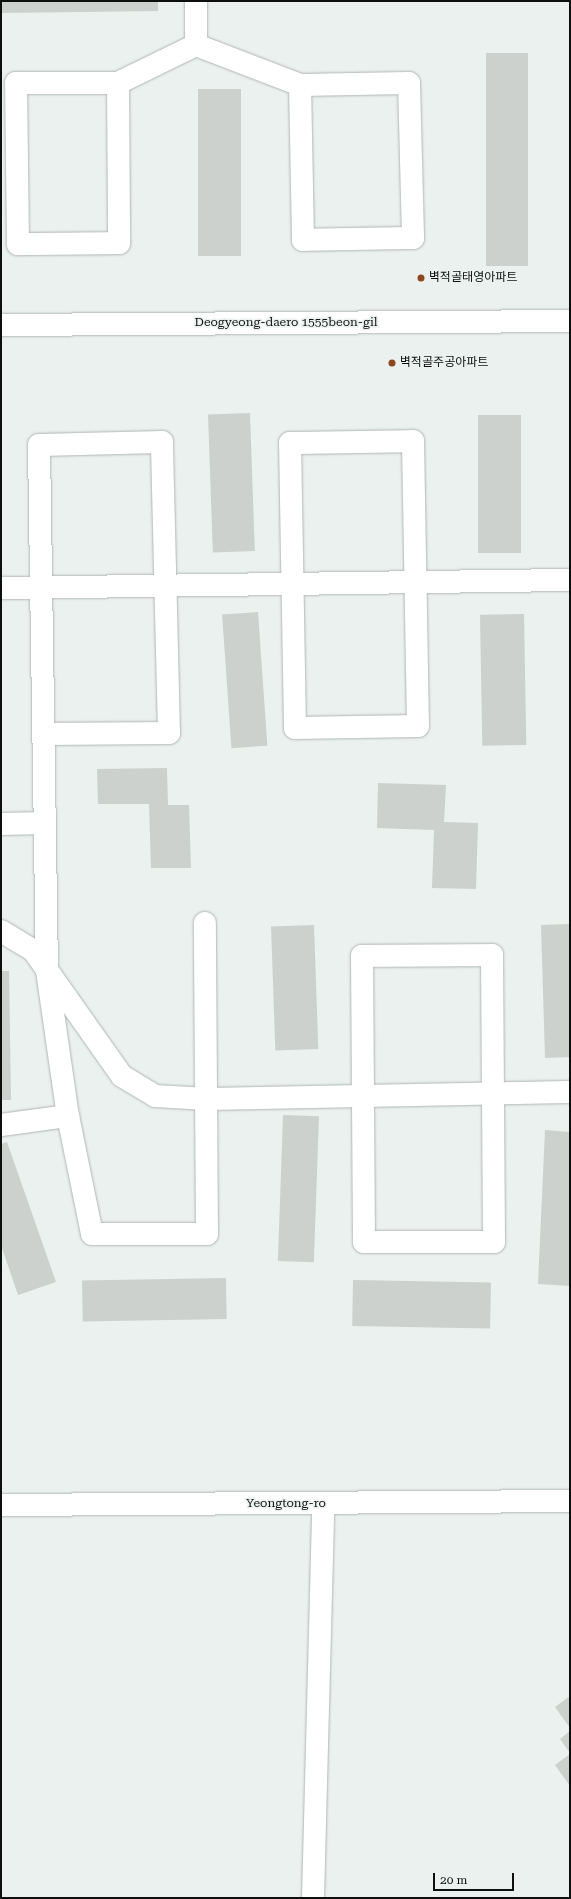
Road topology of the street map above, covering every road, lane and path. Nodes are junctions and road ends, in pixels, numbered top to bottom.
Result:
1 (196, 1) edge
2 (196, 45) junction
3 (118, 83) junction
4 (300, 85) junction
5 (570, 322) edge
6 (1, 325) edge
7 (570, 580) edge
8 (415, 582) junction
9 (294, 584) junction
10 (166, 585) junction
11 (41, 587) junction
12 (1, 588) edge
13 (44, 734) junction
14 (45, 823) junction
15 (1, 824) edge
16 (205, 923) dead end
17 (1, 931) edge
18 (48, 971) junction
19 (570, 1092) edge
20 (495, 1093) junction
21 (365, 1096) junction
22 (207, 1099) junction
23 (68, 1116) junction
24 (1, 1125) edge
25 (570, 1501) edge
26 (323, 1504) junction
27 (4, 1508) edge
28 (313, 1898) edge

1 - 2 street
2 - 3 street
2 - 4 street
3 - 3 street
4 - 4 street
5 - 6 street, Deogyeong-daero 1555beon-gil
7 - 8 street
8 - 9 street
8 - 9 street
8 - 9 street
9 - 10 street
10 - 11 street
10 - 11 street
10 - 13 street
11 - 12 street
11 - 13 street
13 - 14 street
14 - 15 street
14 - 18 street
16 - 22 street
17 - 18 street
18 - 22 street
18 - 23 street
19 - 20 street
20 - 21 street
20 - 21 street
20 - 21 street
21 - 22 street
22 - 23 street
23 - 24 street
25 - 26 street, Yeongtong-ro
26 - 27 street, Yeongtong-ro
26 - 28 street

